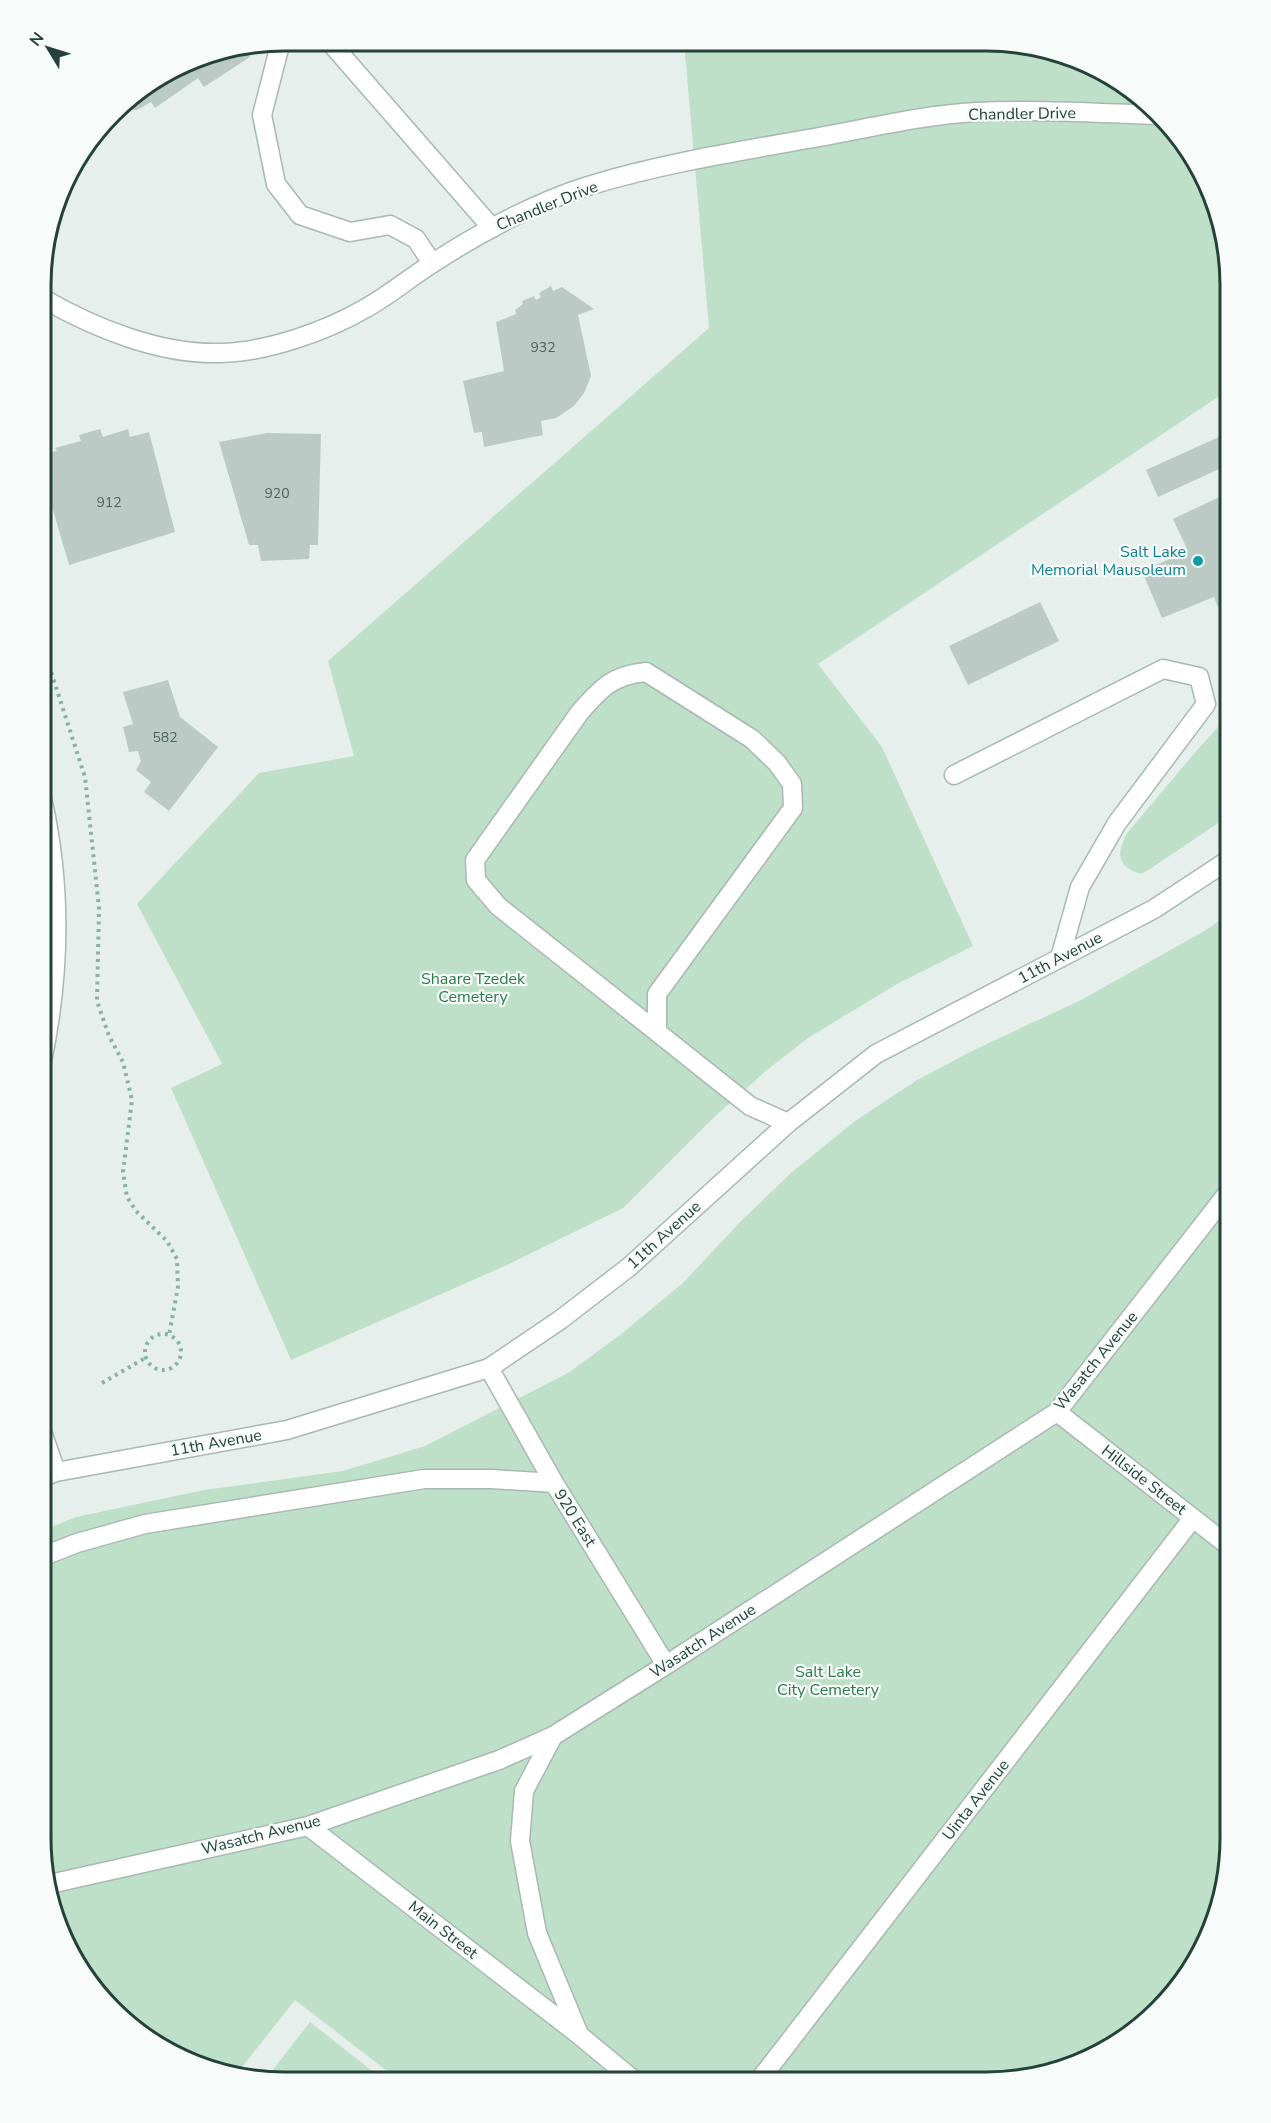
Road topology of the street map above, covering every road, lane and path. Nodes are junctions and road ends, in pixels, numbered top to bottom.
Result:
1 (278, 51) edge
2 (338, 51) edge
3 (1147, 115) edge
4 (492, 228) junction
5 (432, 263) junction
6 (51, 303) edge
7 (51, 672) edge
8 (954, 775) dead end
9 (51, 848) edge
10 (1220, 866) edge
11 (1060, 958) junction
12 (51, 1008) edge
13 (657, 1032) junction
14 (788, 1123) junction
15 (1220, 1203) edge
16 (169, 1335) junction
17 (145, 1358) junction
18 (489, 1368) junction
19 (102, 1383) dead end
20 (1057, 1412) junction
21 (51, 1474) edge
22 (554, 1483) junction
23 (1193, 1518) junction
24 (1220, 1539) edge
25 (51, 1553) edge
26 (666, 1665) junction
27 (553, 1736) junction
28 (308, 1826) junction
29 (55, 1883) edge
30 (578, 2034) junction
31 (624, 2072) edge
32 (767, 2072) edge

1 - 5 street
2 - 4 street
3 - 4 street, Chandler Drive
4 - 5 street, Chandler Drive
5 - 6 street, Chandler Drive
7 - 16 path
8 - 11 street
9 - 12 street
10 - 11 street, 11th Avenue
11 - 14 street, 11th Avenue
13 - 13 street
13 - 14 street
14 - 18 street, 11th Avenue
15 - 20 street, Wasatch Avenue
16 - 17 path
16 - 17 path
17 - 19 path
18 - 21 street, 11th Avenue
18 - 22 street, 920 East
20 - 23 street, Hillside Street
20 - 26 street, Wasatch Avenue
22 - 25 street
22 - 26 street, 920 East
23 - 24 street, Hillside Street
23 - 32 street, Uinta Avenue
26 - 27 street, Wasatch Avenue
27 - 28 street, Wasatch Avenue
27 - 30 street, Main Street
28 - 29 street, Wasatch Avenue
28 - 30 street, Main Street
30 - 31 street, Main Street

